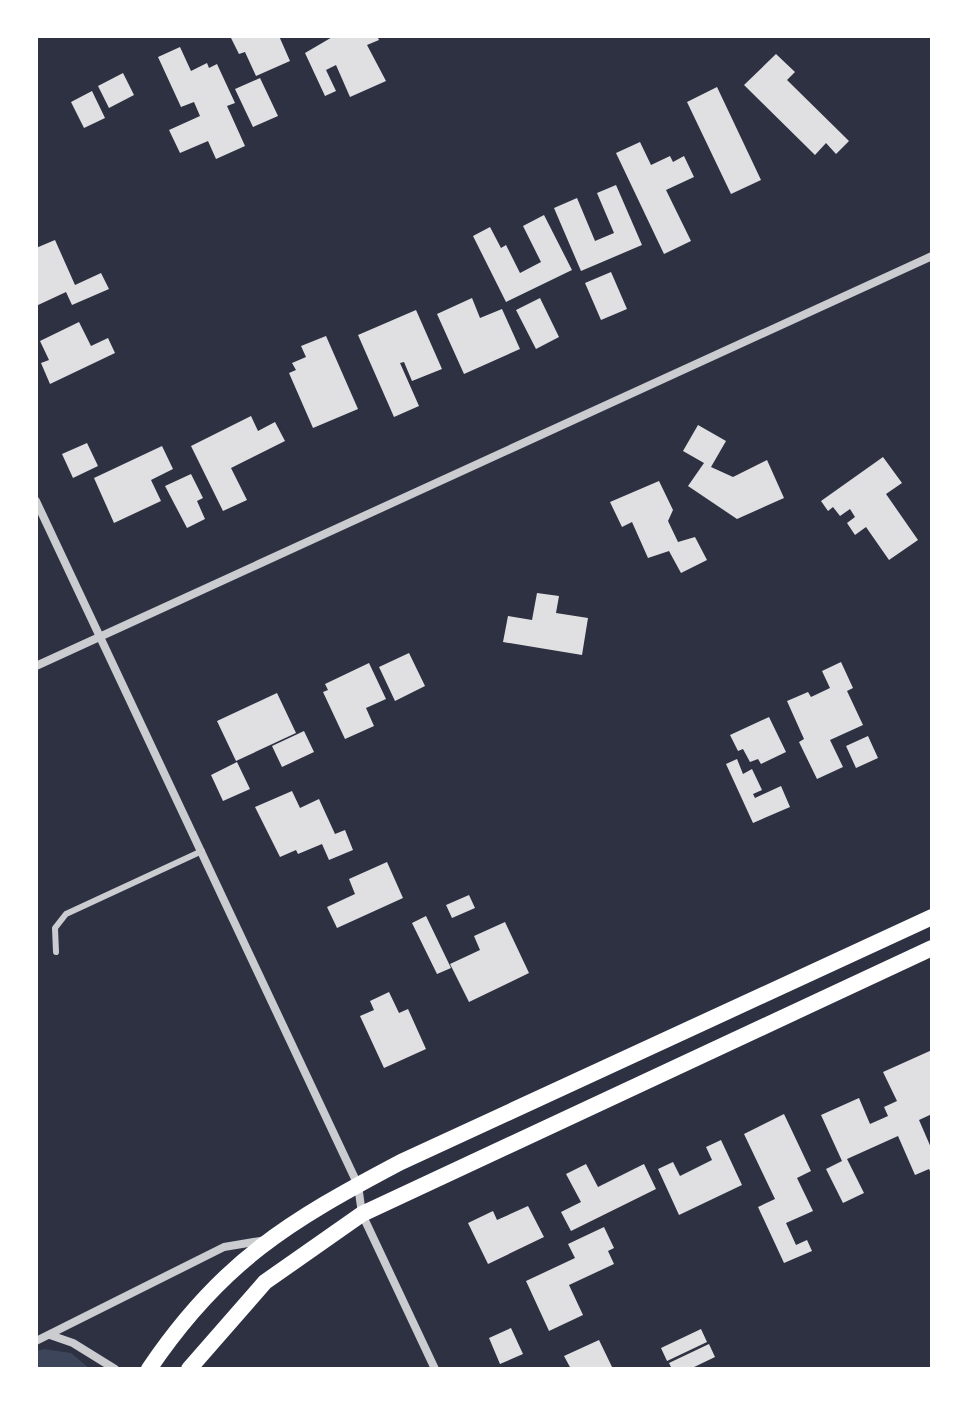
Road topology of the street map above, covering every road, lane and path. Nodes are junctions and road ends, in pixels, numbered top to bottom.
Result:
1 (932, 256) edge
2 (36, 501) edge
3 (102, 635) junction
4 (36, 666) edge
5 (202, 851) junction
6 (932, 917) edge
7 (932, 948) edge
8 (56, 952) dead end
9 (742, 1003) junction
10 (755, 1029) junction
11 (358, 1185) junction
12 (362, 1214) junction
13 (267, 1240) junction
14 (50, 1335) junction
15 (36, 1341) edge
16 (115, 1369) edge
17 (149, 1369) edge
18 (189, 1369) edge
19 (435, 1369) edge

1 - 3 street
2 - 3 street
3 - 4 street
3 - 5 street
5 - 8 lane
5 - 11 street
6 - 9 main road
7 - 10 main road
9 - 10 main road
9 - 11 main road
10 - 12 main road
11 - 12 street
11 - 13 main road
12 - 18 main road
12 - 19 street
13 - 14 street
13 - 17 main road
14 - 15 street
14 - 16 street

